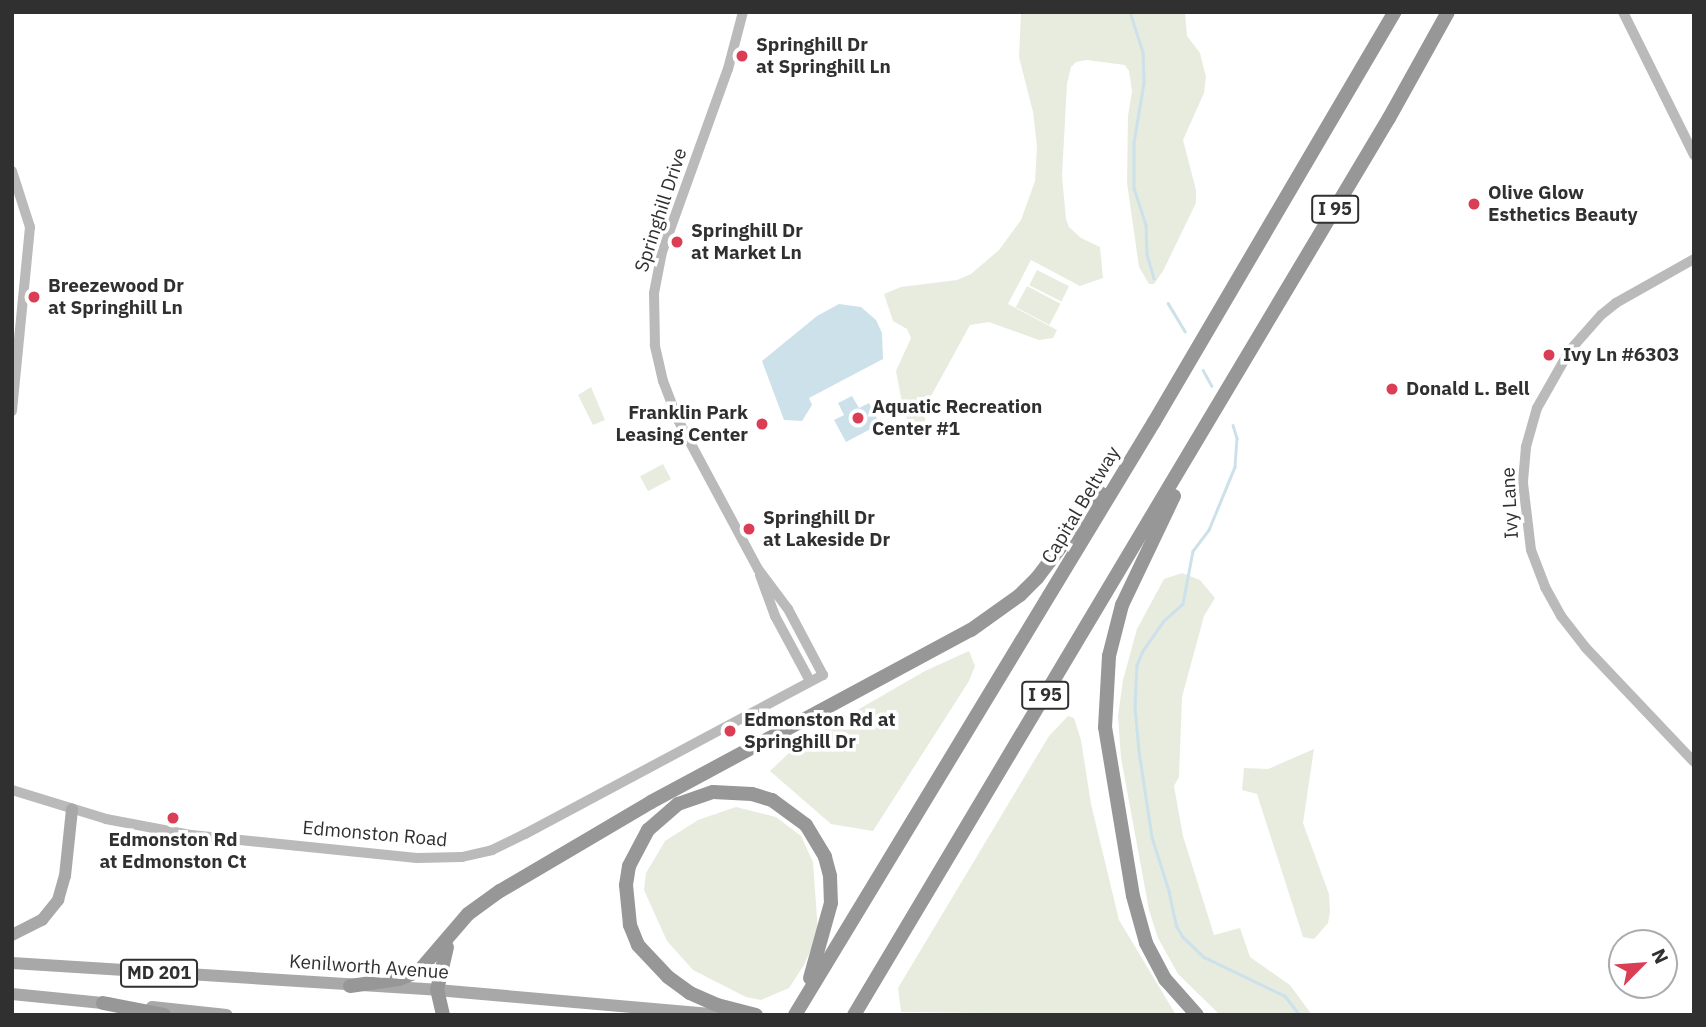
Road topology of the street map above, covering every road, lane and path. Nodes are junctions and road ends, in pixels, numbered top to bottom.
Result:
1 (743, 12) edge
2 (1395, 12) edge
3 (1448, 12) edge
4 (1623, 12) edge
5 (1694, 155) edge
6 (12, 171) edge
7 (1694, 259) edge
8 (1219, 403) junction
9 (12, 411) edge
10 (1154, 422) junction
11 (758, 569) junction
12 (823, 675) joint
13 (810, 681) junction
14 (1694, 762) edge
15 (12, 790) edge
16 (72, 809) junction
17 (12, 935) edge
18 (450, 935) junction
19 (13, 963) edge
20 (350, 985) junction
21 (437, 990) junction
22 (12, 994) edge
23 (103, 1003) junction
24 (799, 1009) edge
25 (164, 1015) edge
26 (227, 1015) edge
27 (443, 1015) edge
28 (722, 1015) edge
29 (755, 1015) edge
30 (855, 1015) edge
31 (1197, 1015) edge

1 - 11 street, Springhill Drive
2 - 10 highway, Capital Beltway / I 95
3 - 8 highway, I 95
4 - 5 street
6 - 9 street
7 - 14 street, Ivy Lane
8 - 30 highway, I 95
8 - 31 highway
10 - 18 highway
10 - 24 highway, Capital Beltway / I 95
11 - 12 street, Springhill Drive
11 - 13 street, Springhill Drive
12 - 13 street, Edmonston Road
13 - 16 street, Edmonston Road
15 - 16 street, Edmonston Road
16 - 17 main road
18 - 20 highway
18 - 21 highway
19 - 20 main road, Kenilworth Avenue / MD 201
20 - 21 main road, Kenilworth Avenue / MD 201
21 - 27 highway
21 - 28 main road, Kenilworth Avenue / MD 201
22 - 23 main road, MD 201
23 - 25 highway
23 - 26 main road, MD 201
24 - 29 highway

